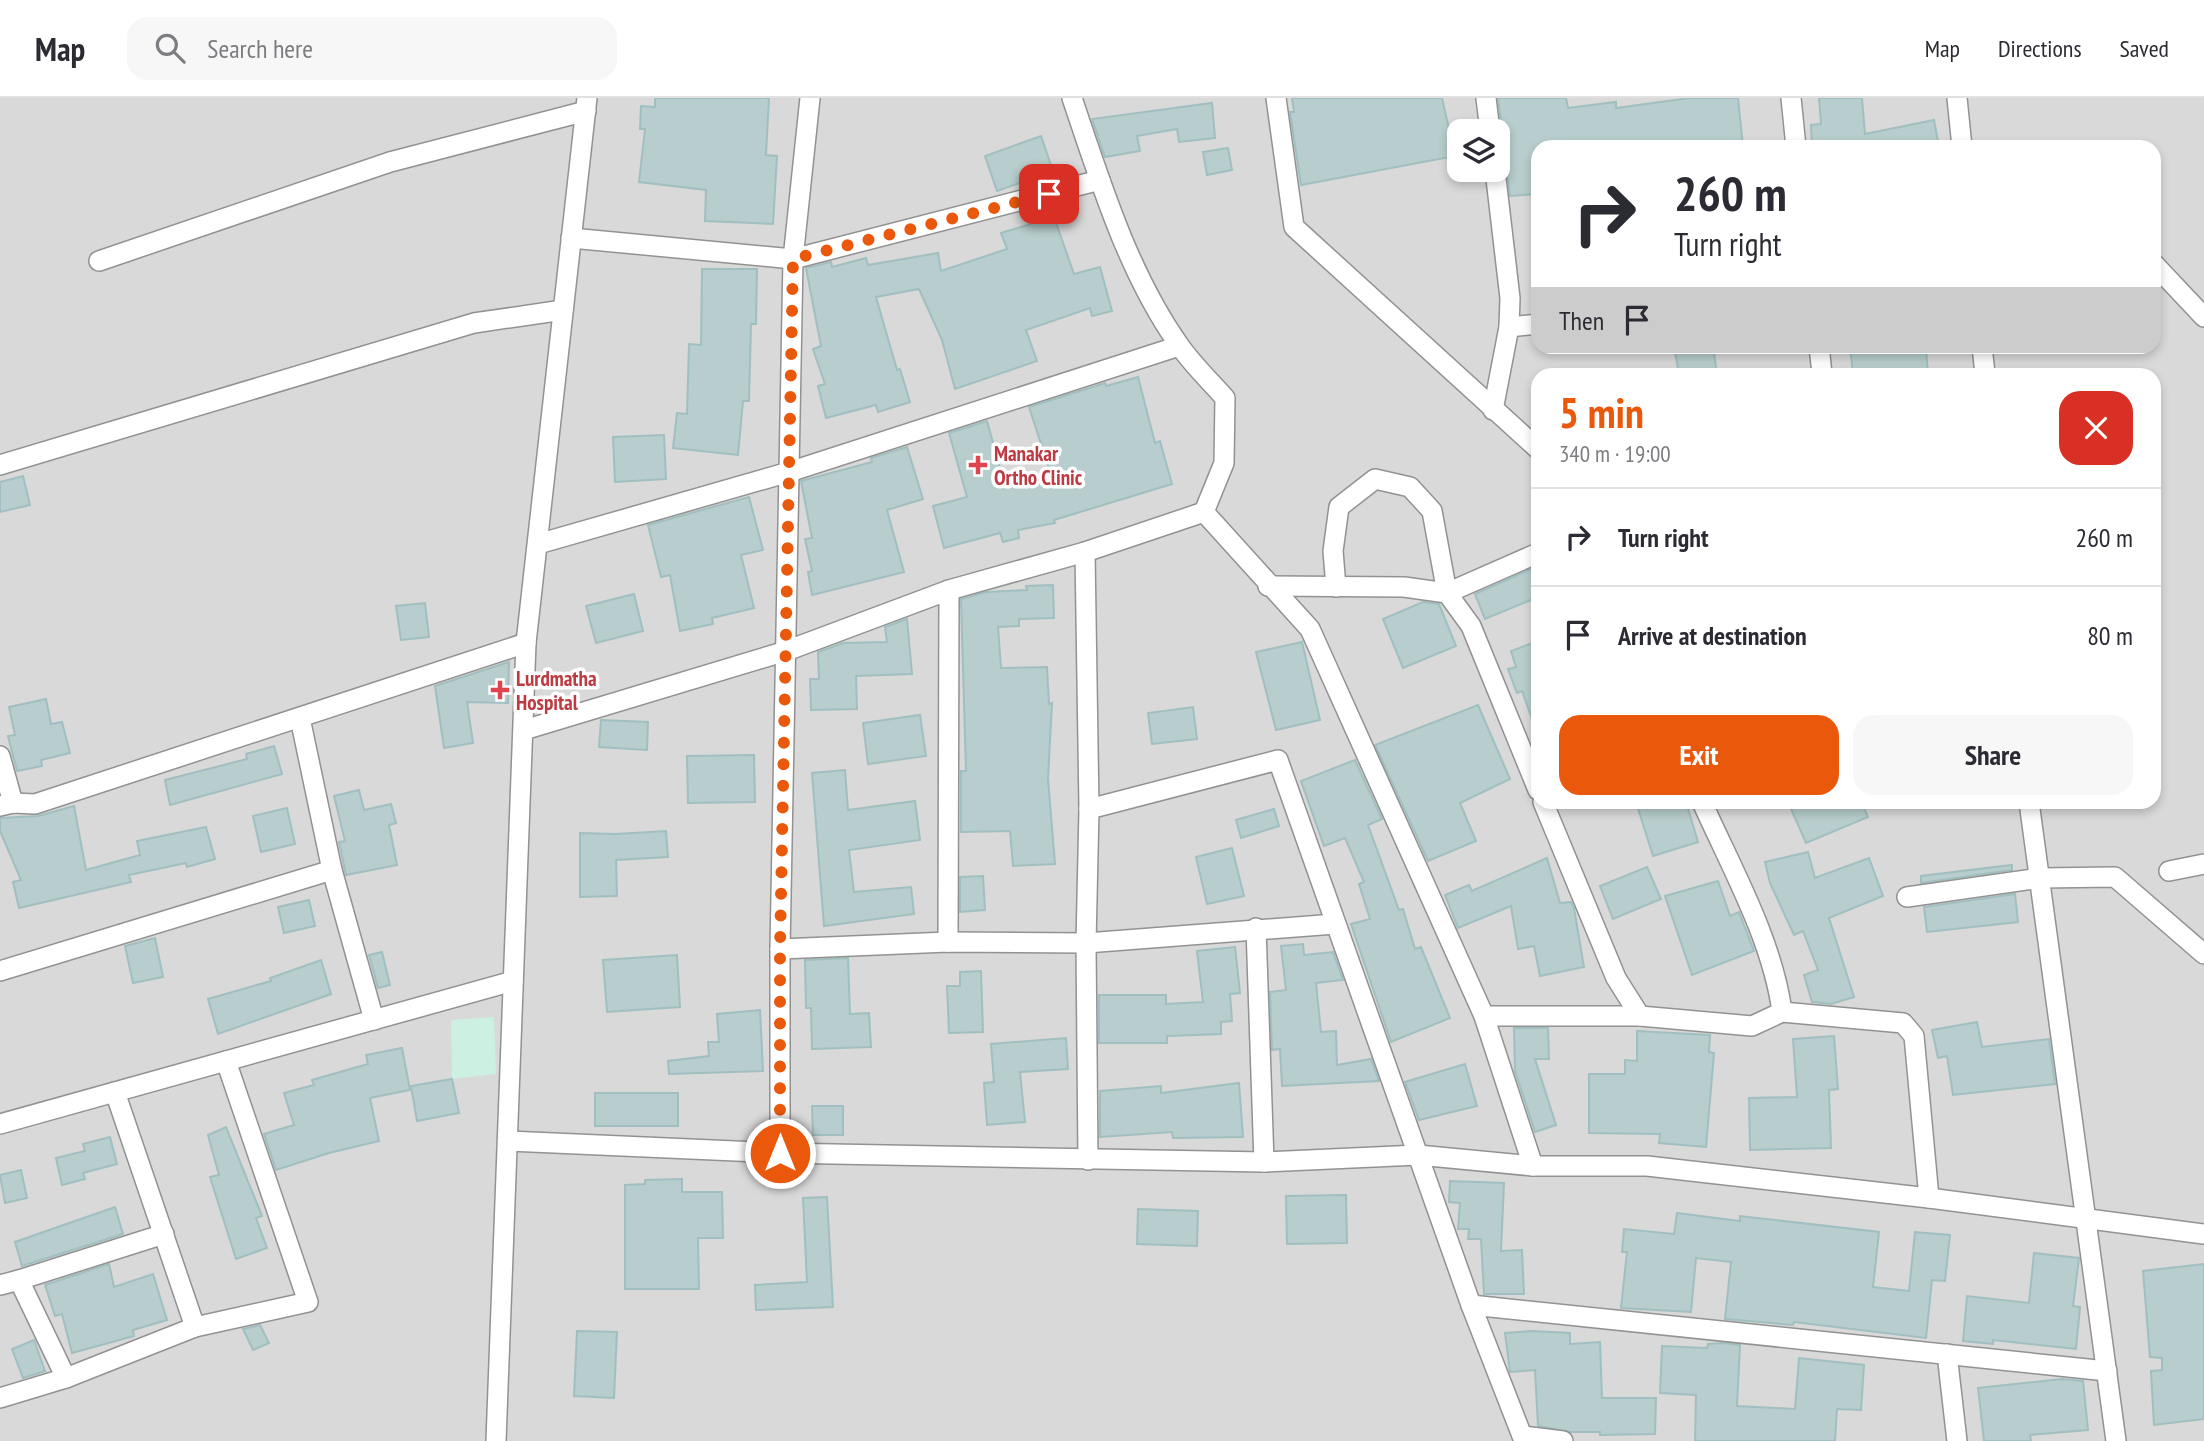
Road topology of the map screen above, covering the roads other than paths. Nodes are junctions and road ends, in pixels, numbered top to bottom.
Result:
1 (810, 98) edge
2 (1072, 98) edge
3 (1276, 98) edge
4 (1486, 98) edge
5 (1791, 98) edge
6 (1957, 98) edge
7 (587, 104) edge
8 (1489, 119) edge
9 (1795, 140) edge
10 (1961, 140) edge
11 (1100, 180) junction
12 (1496, 182) edge
13 (571, 238) junction
14 (793, 259) junction
15 (99, 261) dead end
16 (2161, 271) edge
17 (563, 310) junction
18 (2204, 317) edge
19 (1531, 325) edge
20 (1509, 327) junction
21 (1179, 346) junction
22 (1493, 410) junction
23 (1531, 443) edge
24 (0, 465) edge
25 (789, 472) junction
26 (1203, 512) junction
27 (538, 544) junction
28 (1085, 552) junction
29 (1531, 556) edge
30 (1268, 586) junction
31 (1336, 587) junction
32 (949, 590) junction
33 (1447, 593) junction
34 (526, 643) junction
35 (786, 651) junction
36 (300, 718) junction
37 (524, 730) junction
38 (0, 756) edge
39 (1531, 773) edge
40 (6, 805) edge
41 (1089, 808) junction
42 (1546, 809) edge
43 (1705, 809) edge
44 (2030, 809) edge
45 (2204, 864) edge
46 (332, 870) junction
47 (2169, 871) dead end
48 (2040, 878) junction
49 (1907, 897) dead end
50 (1335, 924) junction
51 (1256, 928) junction
52 (948, 942) junction
53 (1086, 943) junction
54 (780, 949) junction
55 (2204, 954) edge
56 (0, 971) edge
57 (513, 981) junction
58 (1782, 1012) junction
59 (1484, 1016) junction
60 (1640, 1016) junction
61 (374, 1020) junction
62 (226, 1061) junction
63 (115, 1092) junction
64 (0, 1124) edge
65 (508, 1141) junction
66 (780, 1153) junction
67 (1418, 1155) junction
68 (1087, 1160) junction
69 (1264, 1162) junction
70 (1533, 1166) junction
71 (1929, 1198) junction
72 (2088, 1219) junction
73 (164, 1234) junction
74 (2204, 1234) edge
75 (19, 1280) junction
76 (0, 1285) edge
77 (1471, 1306) junction
78 (195, 1327) junction
79 (1947, 1354) junction
80 (2107, 1371) junction
81 (66, 1378) junction
82 (0, 1398) edge
83 (1523, 1439) edge
84 (496, 1441) edge
85 (1563, 1441) edge
86 (1957, 1441) edge
87 (2116, 1441) edge

1 - 14 street
2 - 11 street
3 - 22 street
4 - 8 street
5 - 9 street
6 - 10 street
7 - 13 street
7 - 15 street
11 - 14 street
11 - 21 street
12 - 20 street
13 - 14 street
13 - 17 street
14 - 25 street
16 - 18 street
17 - 24 street
17 - 27 street
19 - 20 street
20 - 22 street
21 - 25 street
21 - 26 street
22 - 23 street
25 - 27 street
25 - 35 street
26 - 28 street
26 - 30 street
27 - 34 street
28 - 32 street
28 - 41 street
29 - 33 street
30 - 31 street
30 - 59 street
31 - 33 street
31 - 33 street
32 - 35 street
32 - 52 street
33 - 39 street
34 - 36 street
34 - 37 street
35 - 37 street
35 - 54 street
36 - 40 street
36 - 46 street
37 - 57 street
38 - 40 street
41 - 50 street
41 - 53 street
42 - 60 street
43 - 58 street
44 - 48 street
45 - 47 street
46 - 56 street
46 - 61 street
48 - 49 street
48 - 55 street
48 - 72 street
50 - 51 street
50 - 67 street
51 - 53 street
51 - 69 street
52 - 53 street
52 - 54 street
53 - 68 street
54 - 66 street
57 - 61 street
57 - 65 street
58 - 60 street
58 - 71 street
59 - 60 street
59 - 70 street
61 - 62 street
62 - 63 street
62 - 78 street
63 - 64 street
63 - 73 street
65 - 66 street
65 - 84 street
66 - 68 street
67 - 69 street
67 - 70 street
67 - 77 street
68 - 69 street
70 - 71 street
71 - 72 street
72 - 74 street
72 - 80 street
73 - 75 street
73 - 78 street
75 - 76 street
75 - 81 street
77 - 79 street
77 - 83 street
78 - 81 street
79 - 80 street
79 - 86 street
80 - 87 street
81 - 82 street
83 - 85 street

